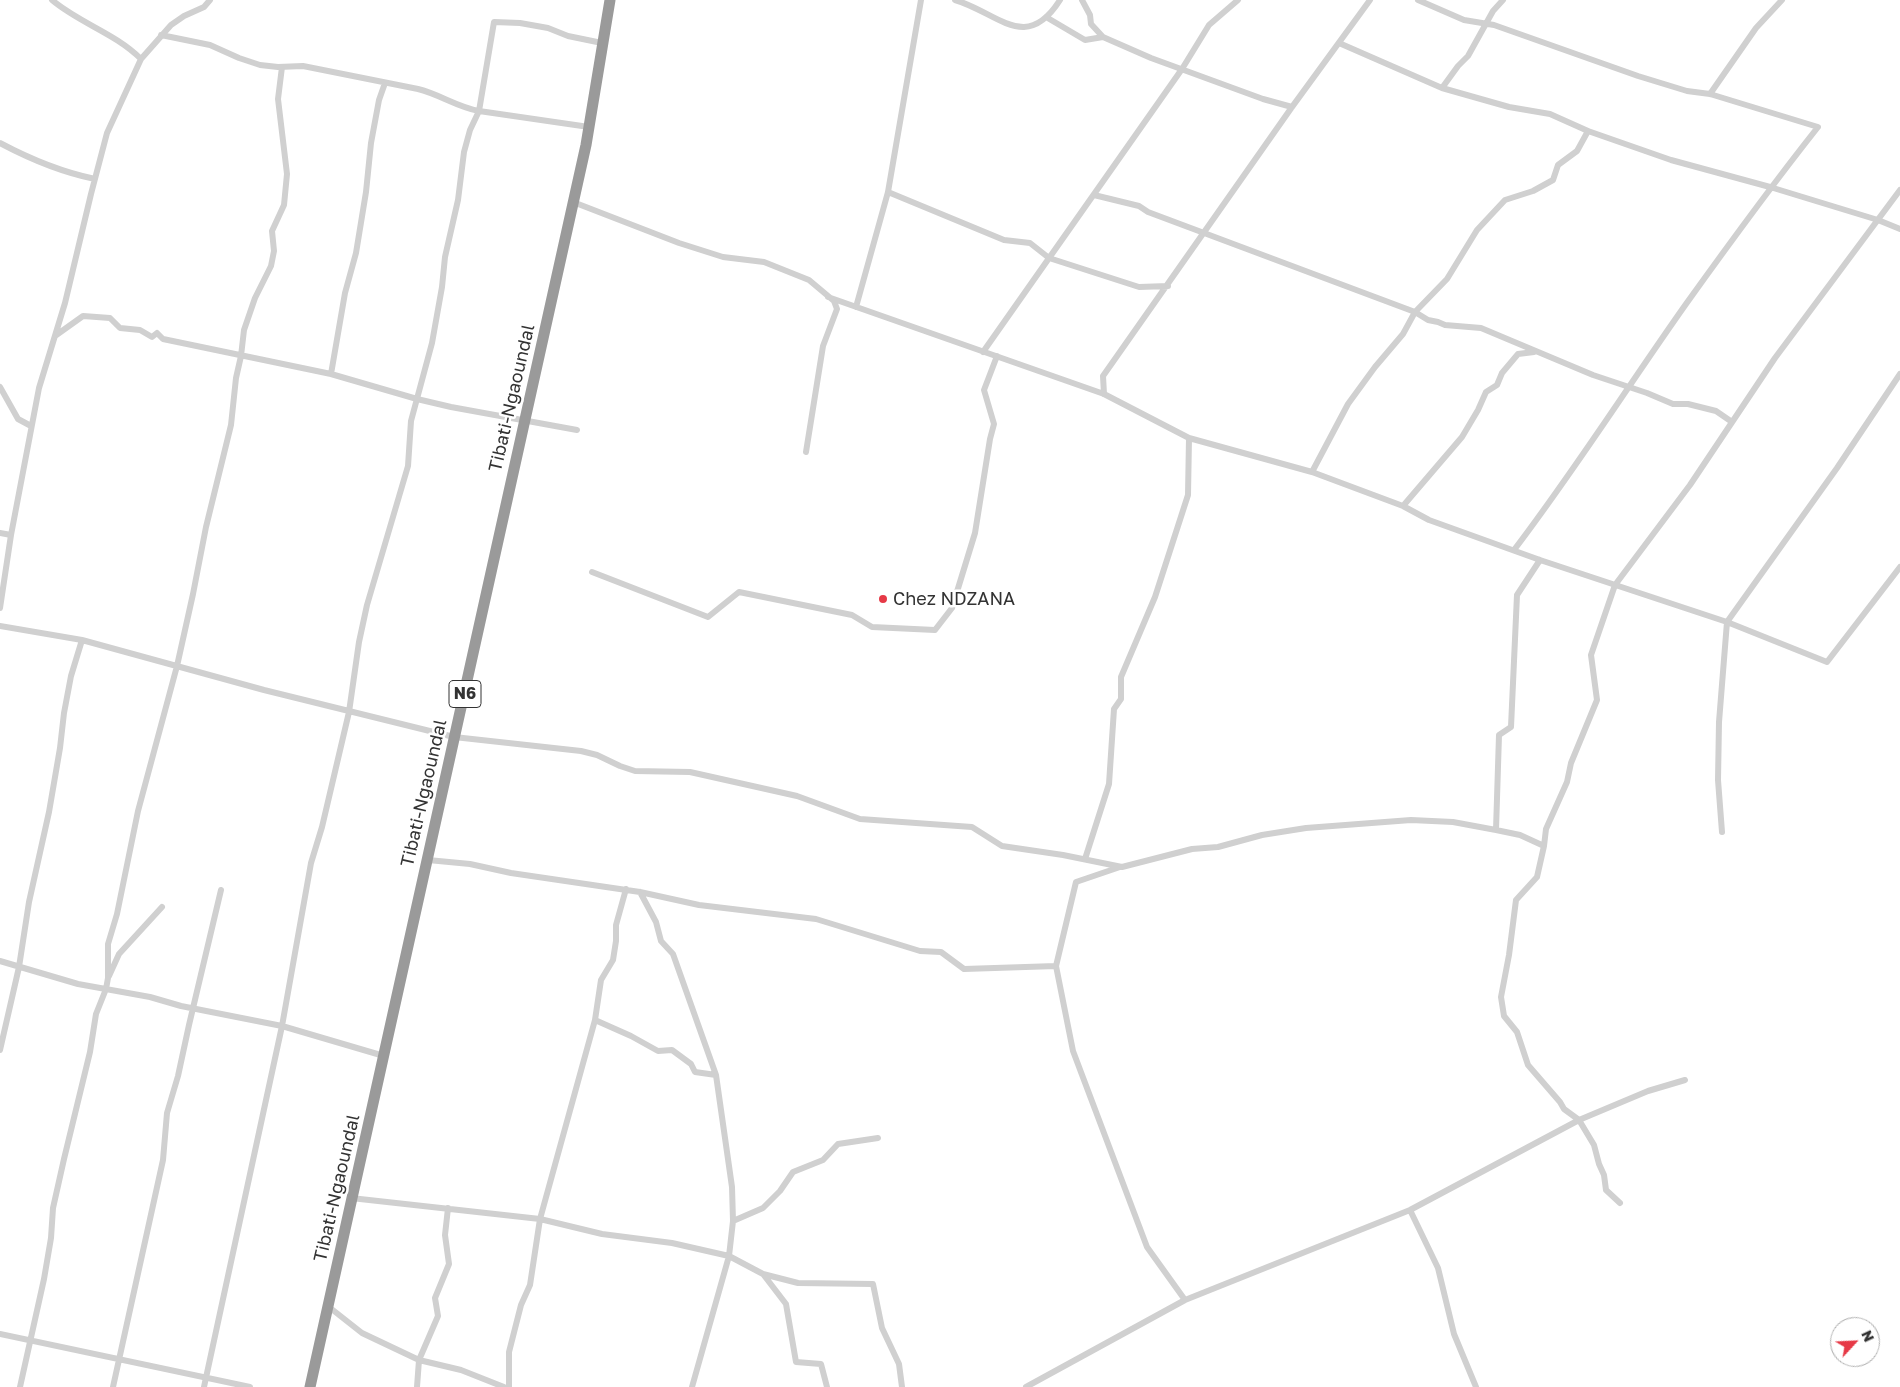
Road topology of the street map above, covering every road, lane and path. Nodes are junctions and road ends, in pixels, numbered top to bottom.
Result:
1 (52, 0) edge
2 (210, 0) edge
3 (610, 0) edge
4 (921, 0) edge
5 (956, 0) edge
6 (1060, 0) edge
7 (1082, 0) edge
8 (1238, 0) edge
9 (1370, 0) edge
10 (1418, 0) edge
11 (1502, 0) edge
12 (1782, 0) edge
13 (1046, 17) junction
14 (1486, 24) junction
15 (161, 35) junction
16 (1103, 37) junction
17 (602, 43) junction
18 (1339, 43) junction
19 (141, 59) junction
20 (282, 67) junction
21 (1182, 69) junction
22 (385, 83) junction
23 (1442, 88) junction
24 (1710, 94) junction
25 (1292, 107) junction
26 (479, 111) junction
27 (589, 126) junction
28 (1588, 131) junction
29 (0, 143) edge
30 (94, 180) junction
31 (1770, 187) junction
32 (1900, 190) edge
33 (888, 192) junction
34 (1094, 195) junction
35 (573, 202) junction
36 (1878, 220) junction
37 (1900, 229) edge
38 (1204, 234) junction
39 (1049, 258) junction
40 (1168, 286) junction
41 (828, 297) junction
42 (856, 307) junction
43 (1415, 312) junction
44 (55, 336) junction
45 (983, 352) junction
46 (1536, 352) junction
47 (241, 356) junction
48 (997, 356) junction
49 (330, 374) junction
50 (1900, 374) edge
51 (1629, 386) junction
52 (0, 387) edge
53 (1104, 394) junction
54 (417, 400) junction
55 (525, 421) junction
56 (1732, 422) junction
57 (31, 426) junction
58 (577, 430) dead end
59 (1189, 438) junction
60 (806, 452) dead end
61 (1312, 472) junction
62 (1403, 506) junction
63 (0, 533) edge
64 (11, 535) junction
65 (1514, 550) junction
66 (1540, 560) junction
67 (1900, 567) edge
68 (592, 572) dead end
69 (1615, 585) junction
70 (0, 608) edge
71 (1727, 622) junction
72 (0, 626) edge
73 (82, 640) junction
74 (177, 666) junction
75 (349, 712) junction
76 (454, 737) junction
77 (1496, 830) junction
78 (1722, 832) dead end
79 (1544, 846) junction
80 (1085, 859) junction
81 (428, 860) junction
82 (1122, 867) junction
83 (221, 890) dead end
84 (626, 890) junction
85 (640, 892) junction
86 (162, 906) dead end
87 (0, 961) edge
88 (1056, 966) junction
89 (19, 967) junction
90 (108, 978) junction
91 (106, 988) junction
92 (193, 1008) junction
93 (595, 1020) junction
94 (282, 1026) junction
95 (0, 1050) edge
96 (384, 1056) junction
97 (716, 1074) junction
98 (1685, 1080) dead end
99 (1579, 1120) junction
100 (878, 1138) dead end
101 (351, 1198) junction
102 (1620, 1203) dead end
103 (448, 1208) junction
104 (1410, 1210) junction
105 (540, 1219) junction
106 (732, 1221) junction
107 (729, 1256) junction
108 (763, 1274) junction
109 (1185, 1300) junction
110 (329, 1307) junction
111 (0, 1334) edge
112 (30, 1342) junction
113 (119, 1360) junction
114 (419, 1360) junction
115 (206, 1378) junction
116 (20, 1387) edge
117 (113, 1387) edge
118 (204, 1387) edge
119 (250, 1387) edge
120 (310, 1387) edge
121 (418, 1387) edge
122 (504, 1387) edge
123 (509, 1387) edge
124 (692, 1387) edge
125 (827, 1387) edge
126 (902, 1387) edge
127 (1026, 1387) edge
128 (1476, 1387) edge

1 - 19 street
2 - 15 street
3 - 17 highway, Tibati-Ngaoundal / N6
4 - 33 street
5 - 13 street
6 - 13 street
7 - 16 street
8 - 21 street
9 - 18 street
10 - 14 street
11 - 14 street
12 - 24 street
13 - 16 street
14 - 23 street
14 - 24 street
15 - 19 street
15 - 20 street
16 - 21 street
17 - 26 street
17 - 27 highway, Tibati-Ngaoundal / N6
18 - 23 street
18 - 25 street
19 - 30 street
20 - 22 street
20 - 47 street
21 - 25 street
21 - 34 street
22 - 26 street
22 - 49 street
23 - 28 street
24 - 31 street
25 - 38 street
26 - 27 street
26 - 54 street
27 - 35 highway, Tibati-Ngaoundal / N6
28 - 31 street
28 - 43 street
29 - 30 street
30 - 44 street
31 - 36 street
31 - 51 street
32 - 36 street
33 - 39 street
33 - 42 street
34 - 38 street
34 - 39 street
35 - 41 street
35 - 55 highway, Tibati-Ngaoundal / N6
36 - 37 street
36 - 56 street
38 - 40 street
38 - 43 street
39 - 40 street
39 - 45 street
40 - 53 street
41 - 42 street
41 - 60 street
42 - 45 street
43 - 46 street
43 - 61 street
44 - 47 street
44 - 57 street
45 - 48 street
46 - 51 street
46 - 62 street
47 - 49 street
47 - 74 street
48 - 53 street
48 - 68 street
49 - 54 street
50 - 71 street
51 - 56 street
51 - 65 street
52 - 57 street
53 - 59 street
54 - 55 street
54 - 75 street
55 - 58 street
55 - 76 highway, Tibati-Ngaoundal / N6
56 - 69 street
57 - 64 street
59 - 61 street
59 - 80 street
61 - 62 street
62 - 65 street
63 - 64 street
64 - 70 street
65 - 66 street
66 - 69 street
66 - 77 street
67 - 71 street
69 - 71 street
69 - 79 street
71 - 78 street
72 - 73 street
73 - 74 street
73 - 89 street
74 - 75 street
74 - 90 street
75 - 76 street
75 - 94 street
76 - 80 street
76 - 81 highway, Tibati-Ngaoundal / N6
77 - 79 street
77 - 82 street
79 - 99 street
80 - 82 street
81 - 84 street
81 - 96 highway, Tibati-Ngaoundal / N6
82 - 88 street
83 - 92 street
84 - 85 street
84 - 93 street
85 - 88 street
85 - 97 street
86 - 90 street
87 - 89 street
88 - 109 street
89 - 91 street
89 - 95 street
90 - 91 street
91 - 92 street
91 - 112 street
92 - 94 street
92 - 113 street
93 - 97 street
93 - 105 street
94 - 96 street
94 - 115 street
96 - 101 highway, Tibati-Ngaoundal / N6
97 - 106 street
98 - 99 street
99 - 102 street
99 - 104 street
100 - 106 street
101 - 103 street
101 - 110 highway, Tibati-Ngaoundal / N6
103 - 105 street
103 - 114 street
104 - 109 street
104 - 128 street
105 - 107 street
105 - 123 street
106 - 107 street
107 - 108 street
107 - 124 street
108 - 125 street
108 - 126 street
109 - 127 street
110 - 114 street
110 - 120 highway, Tibati-Ngaoundal / N6
111 - 112 street
112 - 113 street
112 - 116 street
113 - 115 street
113 - 117 street
114 - 121 street
114 - 122 street
115 - 118 street
115 - 119 street

